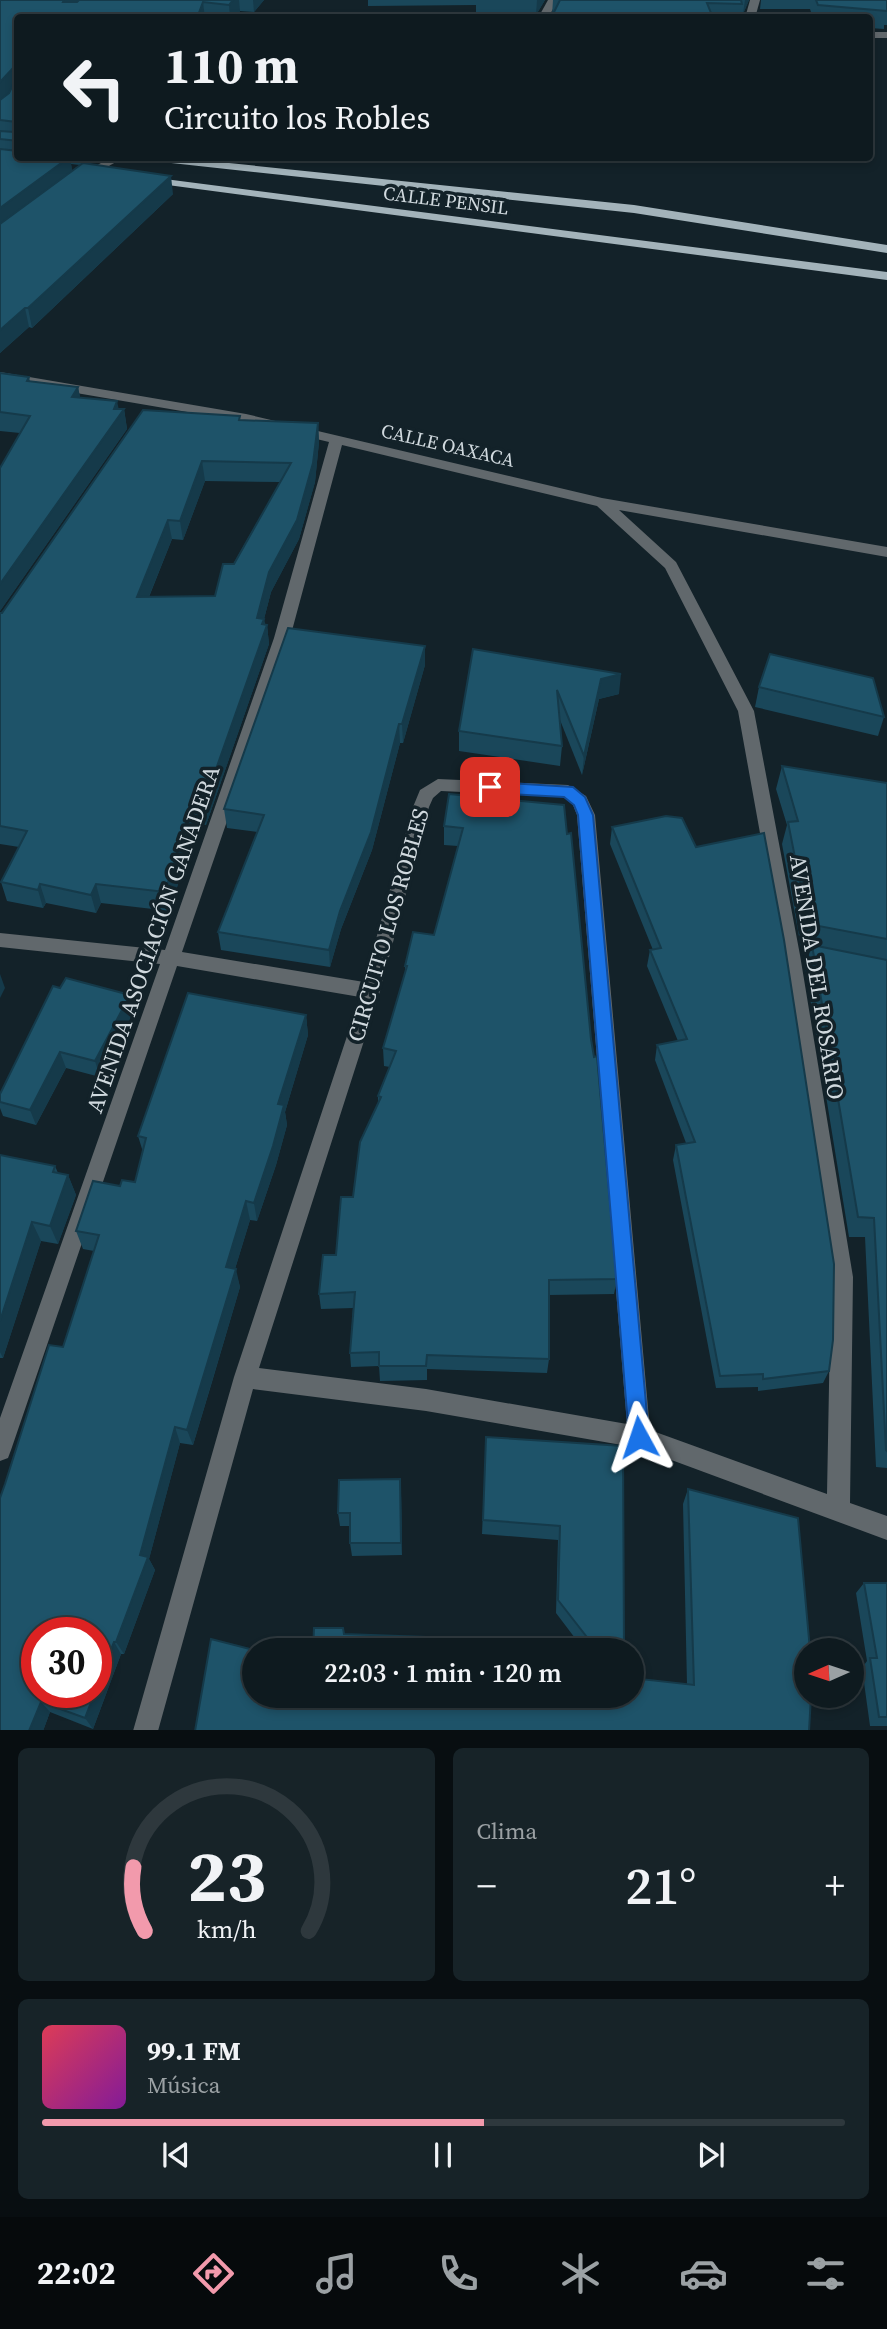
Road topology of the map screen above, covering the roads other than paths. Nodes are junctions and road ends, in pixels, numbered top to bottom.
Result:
1 (108, 161) edge
2 (181, 161) edge
3 (83, 170) junction
4 (115, 175) edge
5 (142, 178) edge
6 (69, 186) edge
7 (887, 249) edge
8 (887, 276) edge
9 (0, 376) edge
10 (337, 439) junction
11 (602, 503) junction
12 (887, 552) edge
13 (0, 940) edge
14 (173, 958) junction
15 (371, 991) junction
16 (245, 1377) junction
17 (639, 1437) junction
18 (0, 1450) edge
19 (838, 1508) junction
20 (887, 1528) edge
21 (145, 1730) edge

1 - 3 street
2 - 7 main road, CALLE PENSIL
3 - 4 main road
3 - 6 street
5 - 8 main road, CALLE PENSIL
9 - 10 street, CALLE OAXACA
10 - 11 street, CALLE OAXACA
10 - 14 street, AVENIDA ASOCIACIÓN GANADERA
11 - 12 street, CALLE OAXACA
11 - 19 street, AVENIDA DEL ROSARIO
13 - 14 street
14 - 15 street
14 - 18 street, AVENIDA ASOCIACIÓN GANADERA
15 - 16 street, CIRCUITO LOS ROBLES
15 - 17 street, CIRCUITO LOS ROBLES
16 - 17 street
16 - 21 street, CIRCUITO LOS ROBLES
17 - 19 street
19 - 20 street

